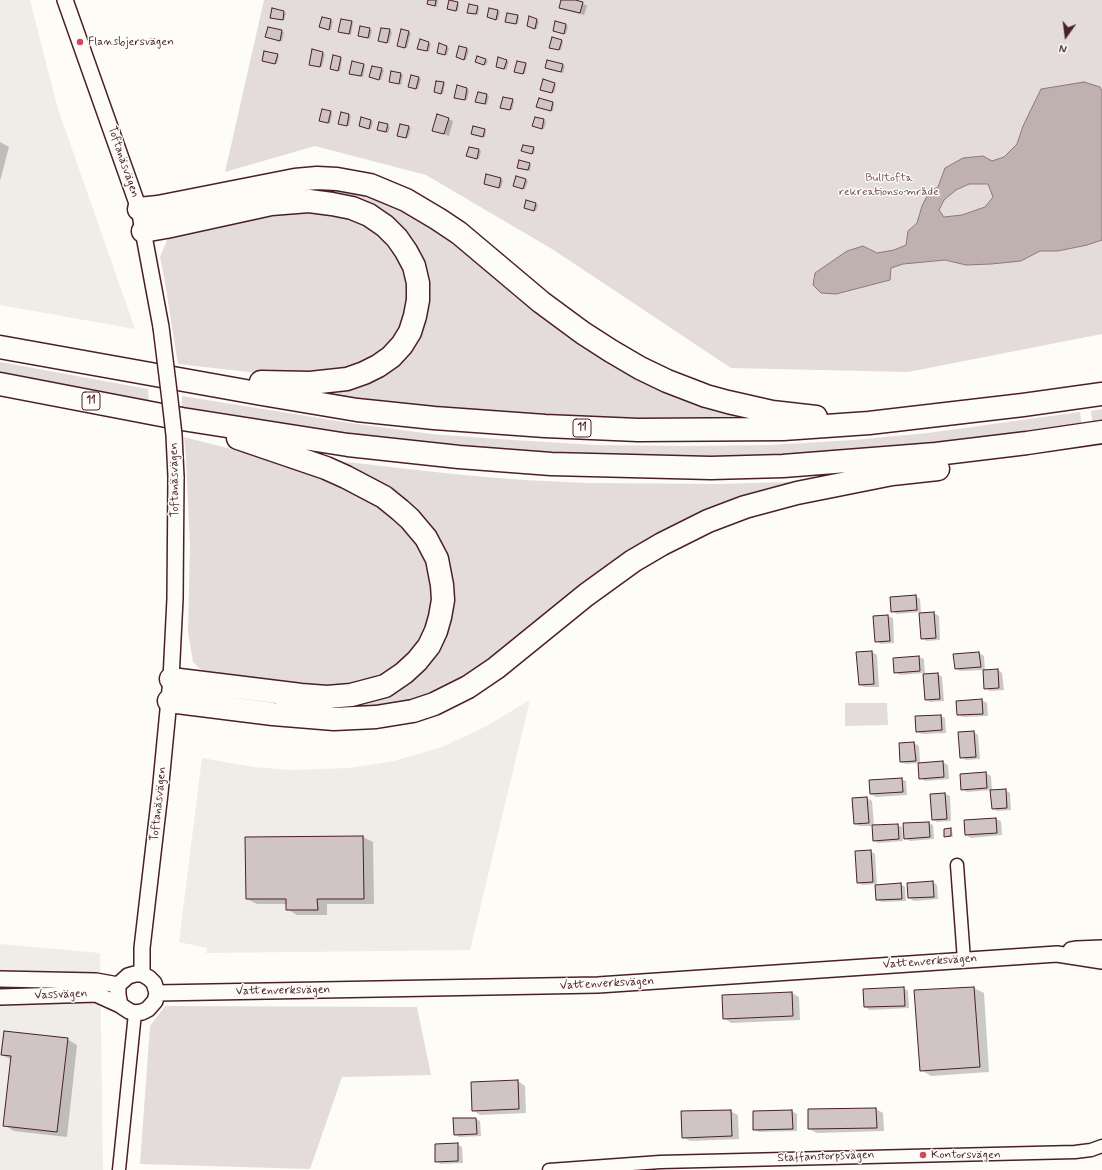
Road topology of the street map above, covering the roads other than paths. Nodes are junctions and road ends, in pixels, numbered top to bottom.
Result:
1 (65, 0) edge
2 (139, 209) junction
3 (143, 231) junction
4 (0, 346) edge
5 (65, 358) junction
6 (0, 384) edge
7 (1102, 394) edge
8 (957, 413) junction
9 (182, 419) junction
10 (1102, 432) edge
11 (1102, 443) edge
12 (171, 679) junction
13 (169, 701) junction
14 (957, 865) dead end
15 (1102, 948) edge
16 (1057, 954) junction
17 (964, 960) junction
18 (1102, 961) edge
19 (142, 974) junction
20 (0, 979) edge
21 (118, 986) junction
22 (156, 993) junction
23 (0, 998) edge
24 (120, 1005) junction
25 (135, 1013) junction
26 (1102, 1146) edge
27 (606, 1168) edge
28 (119, 1170) edge
29 (549, 1170) edge

1 - 2 street, Toftanäsvägen
2 - 3 street, Toftanäsvägen
2 - 8 highway
3 - 5 highway
3 - 12 street, Toftanäsvägen, bridge
4 - 5 highway, 11
5 - 8 highway, 11
6 - 9 highway, 11
7 - 8 highway, 11
9 - 10 highway, 11
9 - 12 highway
11 - 13 highway
12 - 13 street, Toftanäsvägen
13 - 19 street, Toftanäsvägen
14 - 17 street
15 - 16 street, Vattenverksvägen
16 - 17 street, Vattenverksvägen
16 - 18 street, Vattenverksvägen
17 - 22 street, Vattenverksvägen
19 - 21 street
19 - 22 street
20 - 21 street, Vassvägen
21 - 24 street
22 - 25 street
23 - 24 street, Vassvägen
24 - 25 street
25 - 28 street
26 - 27 street, Staffanstorpsvägen
27 - 29 street, Staffanstorpsvägen

